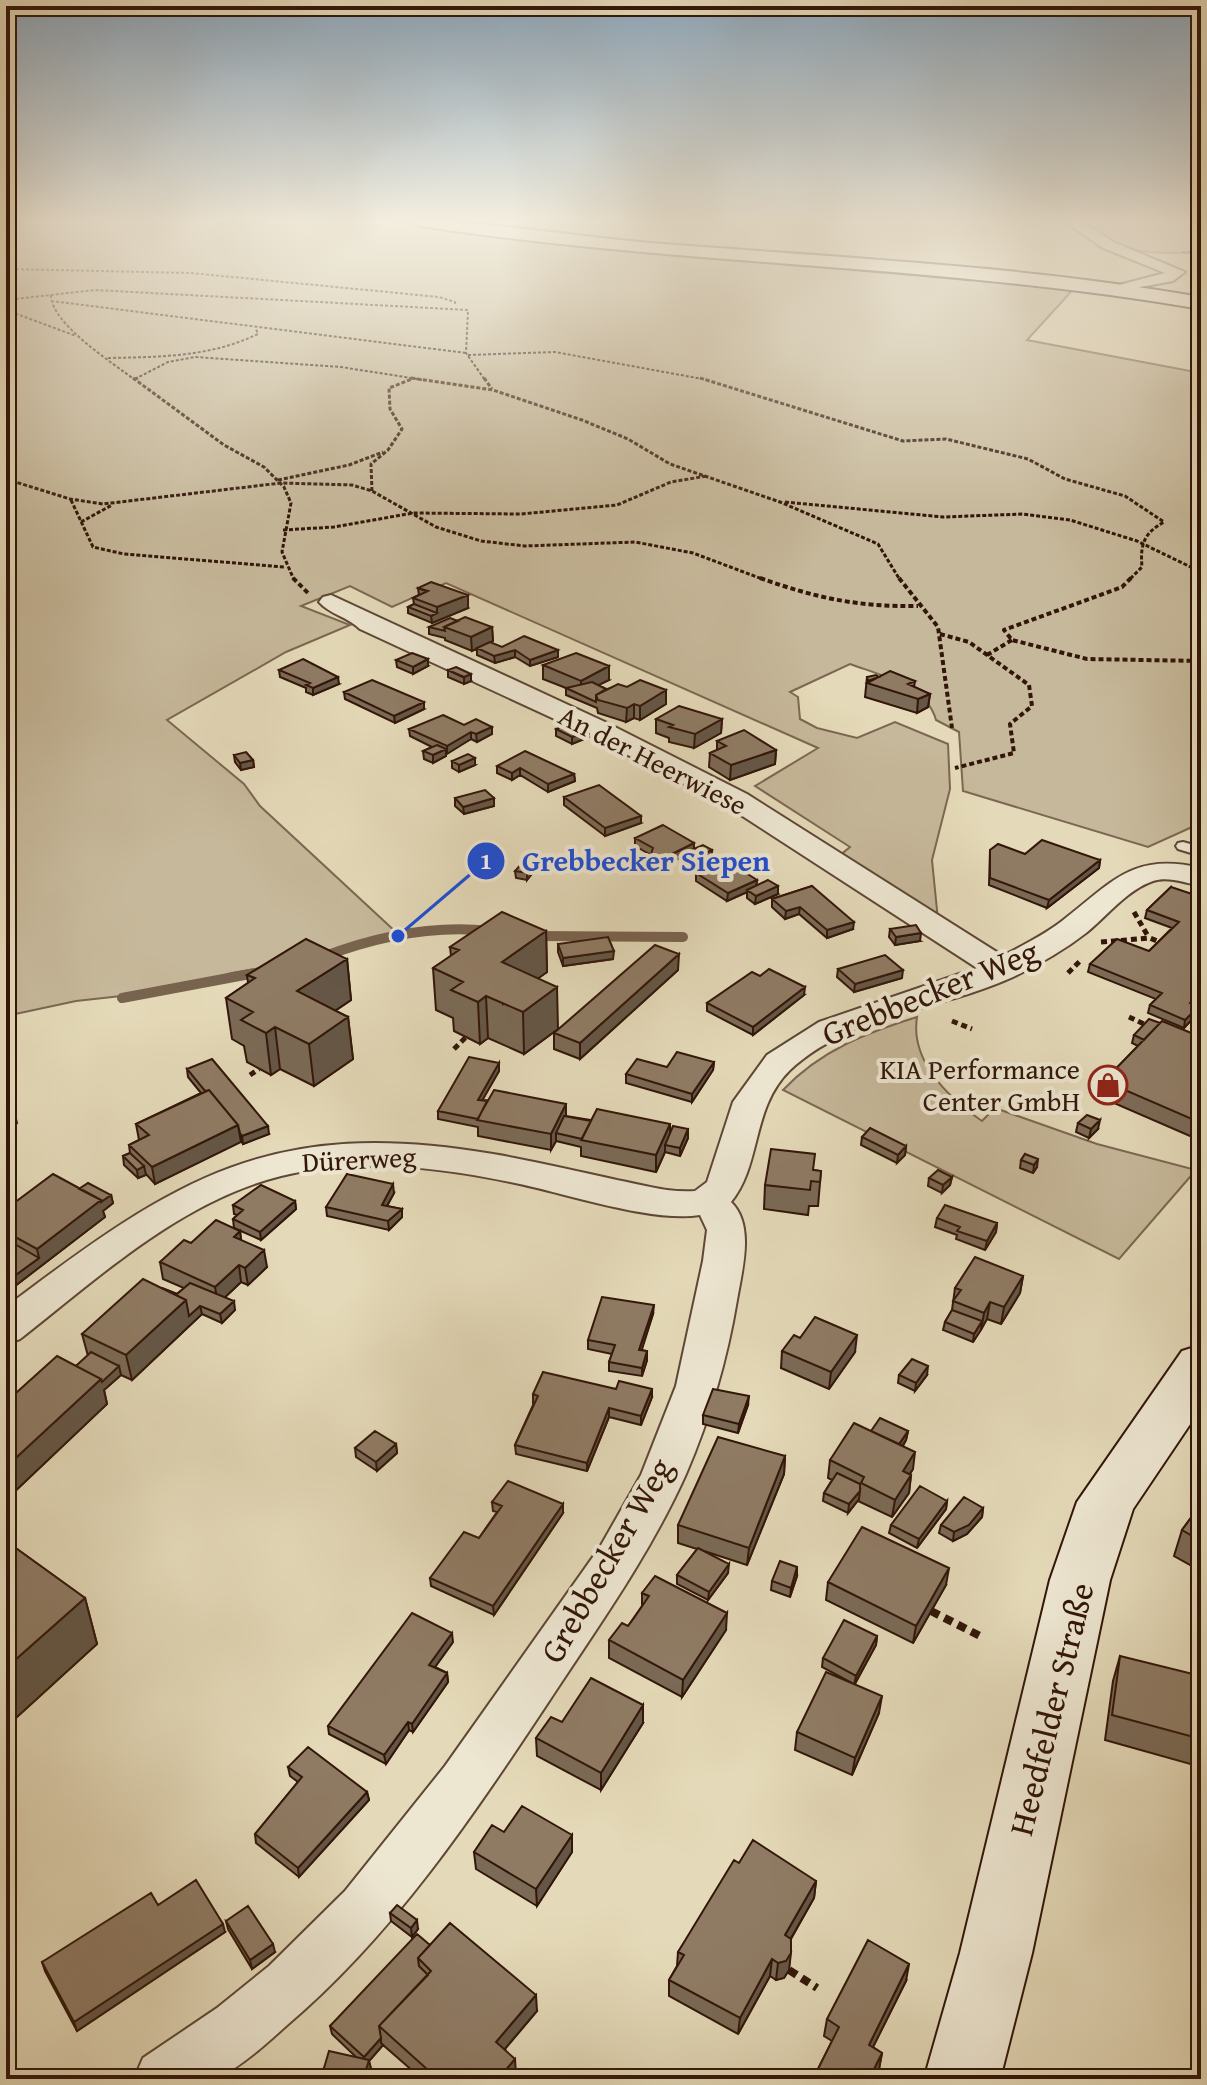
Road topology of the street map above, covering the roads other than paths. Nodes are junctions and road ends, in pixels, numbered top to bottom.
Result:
1 (323, 601) road end
2 (1183, 846) dead end
3 (1201, 852) edge
4 (1201, 877) edge
5 (1002, 970) junction
6 (707, 1200) junction
7 (6, 1329) edge
8 (1201, 1365) edge
9 (164, 2079) edge
10 (962, 2079) edge

1 - 5 street, An der Heerwiese
2 - 3 lane
4 - 5 street, Grebbecker Weg
5 - 6 street, Grebbecker Weg
6 - 7 street, Dürerweg
6 - 9 street, Grebbecker Weg
8 - 10 main road, Heedfelder Straße

